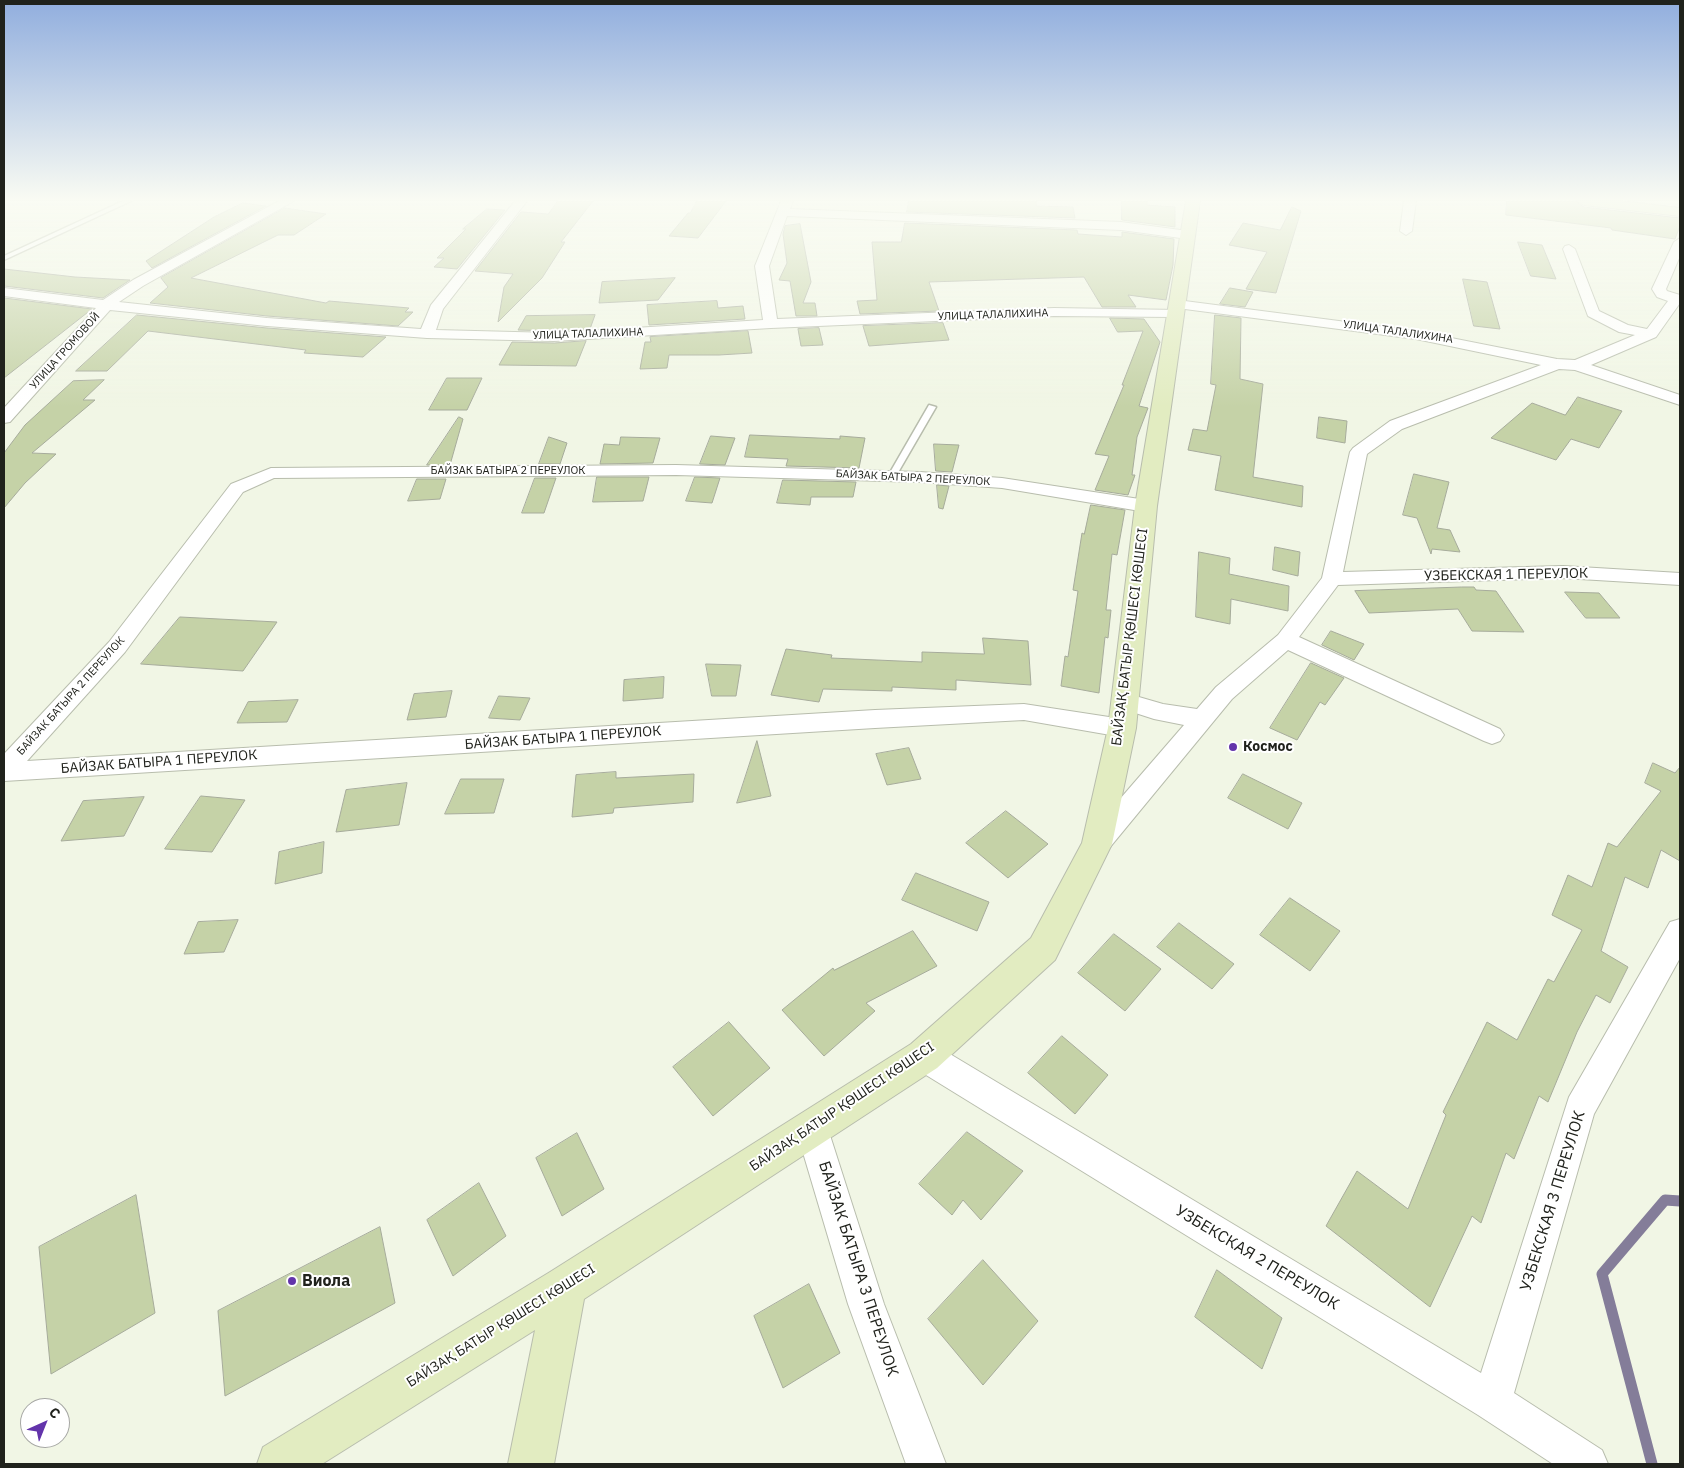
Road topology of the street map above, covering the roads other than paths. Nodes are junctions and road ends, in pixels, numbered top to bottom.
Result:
1 (163, 270) edge
2 (467, 270) edge
3 (763, 270) edge
4 (1182, 270) edge
5 (1577, 270) edge
6 (1668, 270) edge
7 (4, 292) edge
8 (1678, 299) edge
9 (106, 305) junction
10 (1176, 308) junction
11 (771, 324) junction
12 (427, 334) junction
13 (1651, 334) junction
14 (1557, 364) junction
15 (1577, 365) junction
16 (1680, 400) edge
17 (932, 407) dead end
18 (4, 418) edge
19 (892, 476) junction
20 (1146, 506) junction
21 (1332, 579) junction
22 (1680, 579) edge
23 (1286, 640) junction
24 (1123, 715) junction
25 (1203, 718) junction
26 (1492, 735) dead end
27 (4, 771) edge
28 (1097, 844) junction
29 (1680, 931) edge
30 (924, 1056) junction
31 (812, 1129) junction
32 (565, 1287) junction
33 (1492, 1401) junction
34 (280, 1464) edge
35 (531, 1464) edge
36 (926, 1464) edge
37 (1588, 1464) edge

1 - 9 street, УЛИЦА ГРОМОВОЙ
2 - 12 street
3 - 11 street
4 - 10 main road, БАЙЗАҚ БАТЫР ҚӨШЕСІ КӨШЕСІ
5 - 13 street
6 - 8 street
7 - 9 street, УЛИЦА ТАЛАЛИХИНА
8 - 13 street
9 - 12 street, УЛИЦА ТАЛАЛИХИНА
9 - 18 street, УЛИЦА ГРОМОВОЙ
10 - 11 street, УЛИЦА ТАЛАЛИХИНА
10 - 14 street, УЛИЦА ТАЛАЛИХИНА
10 - 20 main road, БАЙЗАҚ БАТЫР ҚӨШЕСІ КӨШЕСІ
11 - 12 street, УЛИЦА ТАЛАЛИХИНА
13 - 15 street
14 - 15 street
14 - 21 street
15 - 16 street
17 - 19 lane
19 - 20 street, БАЙЗАК БАТЫРА 2 ПЕРЕУЛОК
19 - 27 street, БАЙЗАК БАТЫРА 2 ПЕРЕУЛОК
20 - 24 main road, БАЙЗАҚ БАТЫР ҚӨШЕСІ КӨШЕСІ
21 - 22 street, УЗБЕКСКАЯ 1 ПЕРЕУЛОК
21 - 23 street
23 - 25 street
23 - 26 street
24 - 25 street, БАЙЗАК БАТЫРА 1 ПЕРЕУЛОК
24 - 27 street, БАЙЗАК БАТЫРА 1 ПЕРЕУЛОК
24 - 28 main road, БАЙЗАҚ БАТЫР ҚӨШЕСІ КӨШЕСІ
25 - 28 street
28 - 30 main road, БАЙЗАҚ БАТЫР ҚӨШЕСІ КӨШЕСІ
29 - 33 street, УЗБЕКСКАЯ 3 ПЕРЕУЛОК
30 - 31 main road, БАЙЗАҚ БАТЫР ҚӨШЕСІ КӨШЕСІ
30 - 33 street, УЗБЕКСКАЯ 2 ПЕРЕУЛОК
31 - 32 main road, БАЙЗАҚ БАТЫР ҚӨШЕСІ КӨШЕСІ
31 - 36 street, БАЙЗАК БАТЫРА 3 ПЕРЕУЛОК
32 - 34 main road, БАЙЗАҚ БАТЫР ҚӨШЕСІ КӨШЕСІ
32 - 35 main road
33 - 37 street, УЗБЕКСКАЯ 2 ПЕРЕУЛОК

